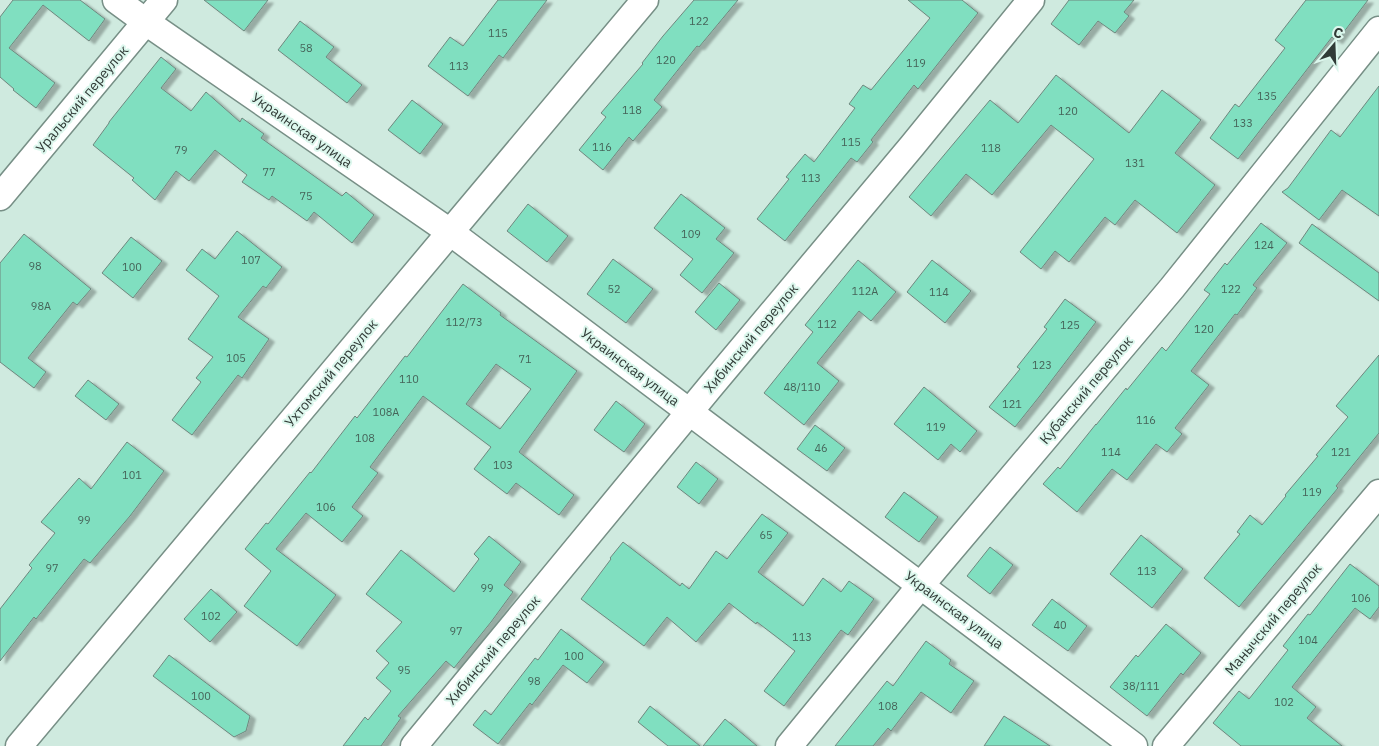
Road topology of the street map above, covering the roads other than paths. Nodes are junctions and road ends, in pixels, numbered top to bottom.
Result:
1 (116, 0) edge
2 (164, 0) edge
3 (645, 0) edge
4 (1031, 0) edge
5 (146, 22) junction
6 (1379, 30) edge
7 (0, 197) edge
8 (450, 232) junction
9 (689, 412) junction
10 (1379, 493) edge
11 (921, 585) junction
12 (18, 746) edge
13 (414, 746) edge
14 (789, 746) edge
15 (1134, 746) edge
16 (1166, 746) edge

1 - 5 street, Украинская улица
2 - 5 street, Уральский переулок
3 - 8 street, Ухтомский переулок
4 - 9 street, Хибинский переулок
5 - 7 street, Уральский переулок
5 - 8 street, Украинская улица
6 - 11 street, Кубанский переулок
8 - 9 street, Украинская улица
8 - 12 street, Ухтомский переулок
9 - 11 street, Украинская улица
9 - 13 street, Хибинский переулок
10 - 16 street, Манычский переулок
11 - 14 street, Кубанский переулок
11 - 15 street, Украинская улица

